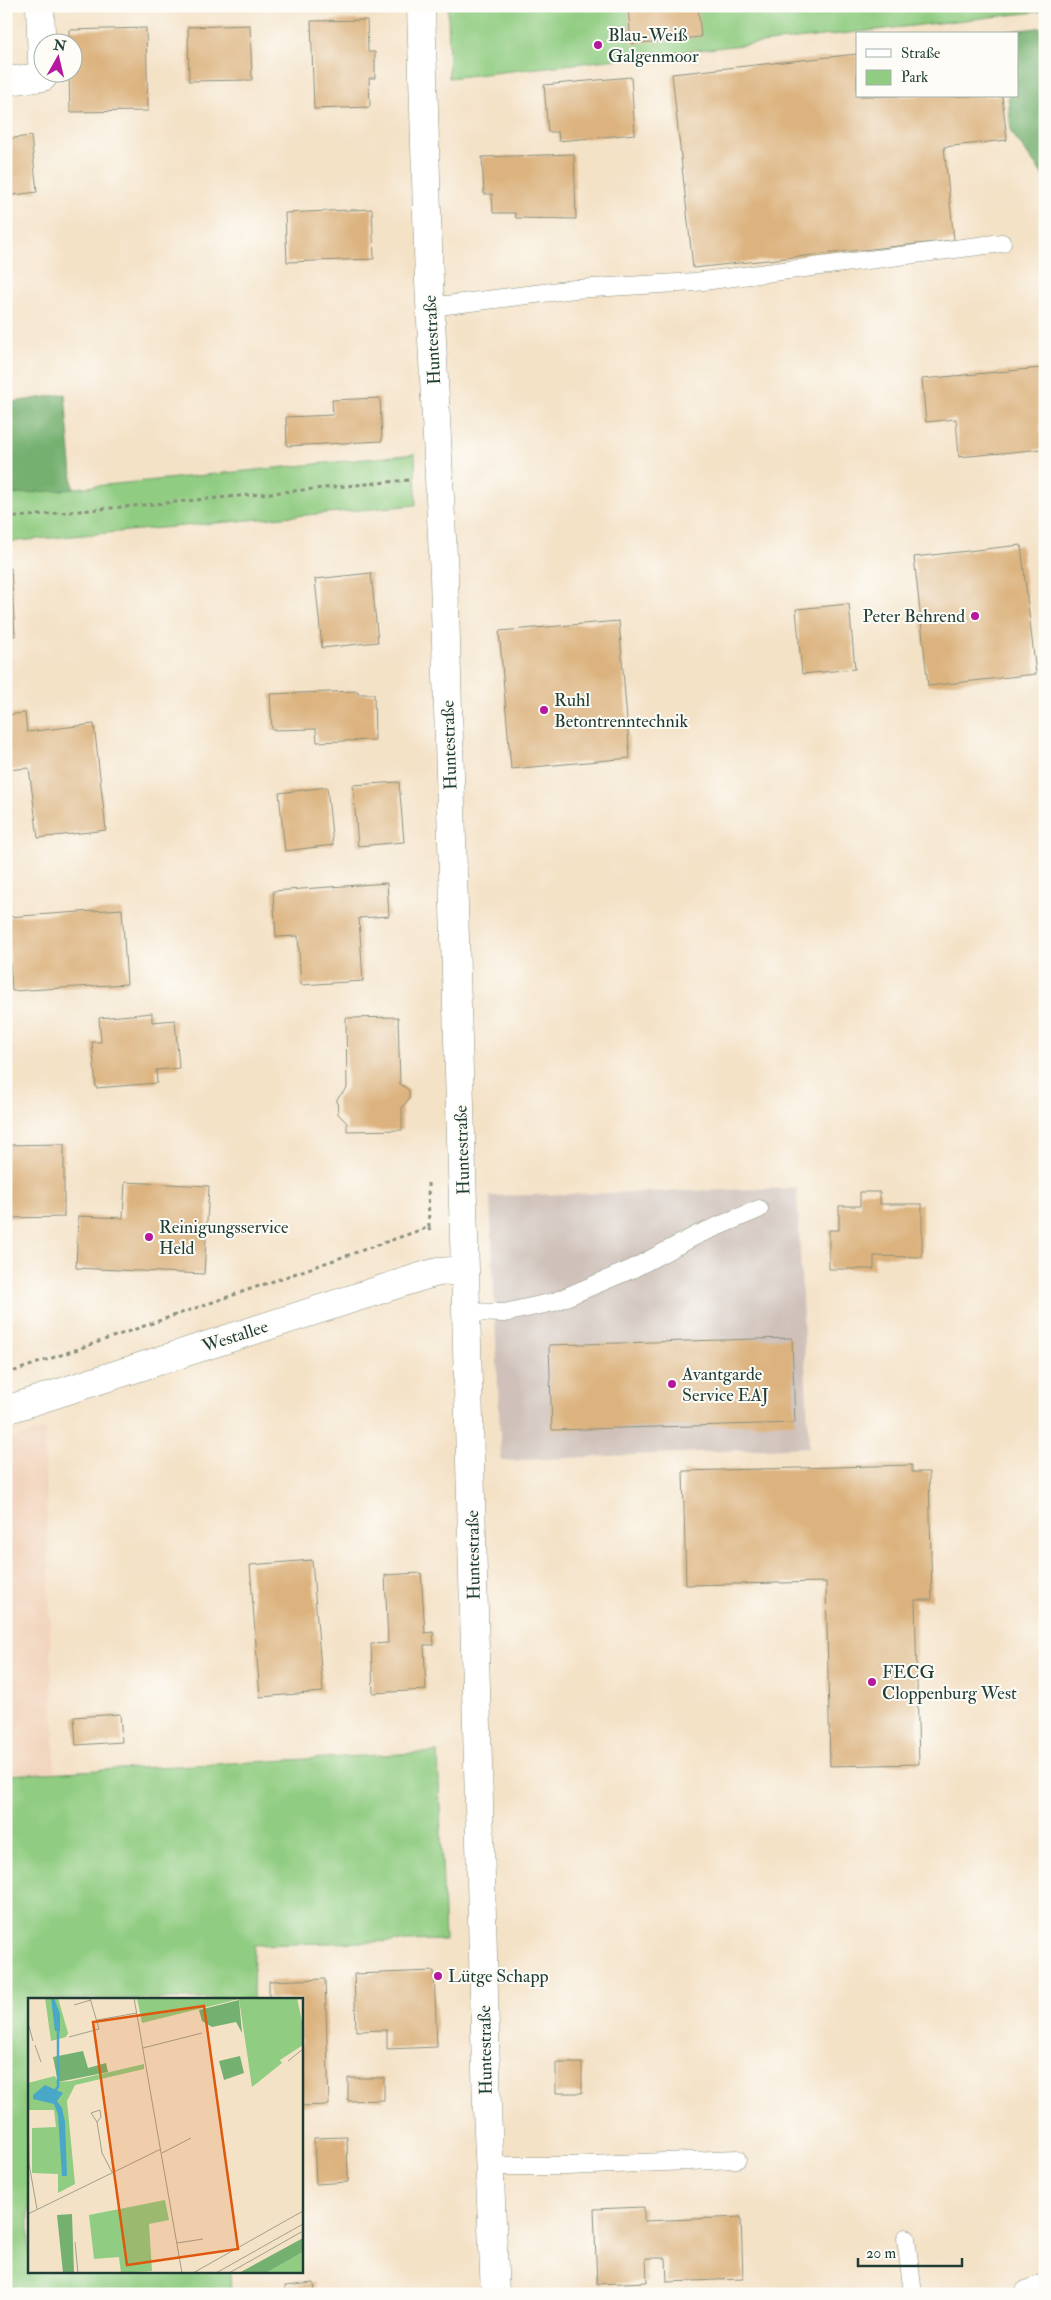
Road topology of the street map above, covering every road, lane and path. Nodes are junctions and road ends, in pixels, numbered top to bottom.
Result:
1 (40, 6) edge
2 (420, 6) edge
3 (41, 32) edge
4 (32, 78) edge
5 (6, 81) edge
6 (1002, 243) dead end
7 (430, 307) junction
8 (439, 475) junction
9 (6, 518) edge
10 (759, 1210) dead end
11 (465, 1270) junction
12 (438, 1272) junction
13 (466, 1312) junction
14 (6, 1374) edge
15 (6, 1410) edge
16 (737, 2159) dead end
17 (489, 2166) junction
18 (906, 2238) dead end
19 (1045, 2288) edge
20 (495, 2294) edge
21 (913, 2294) edge
22 (1029, 2294) edge

1 - 3 street
2 - 7 street, Huntestraße
4 - 5 street
6 - 7 lane
7 - 8 street, Huntestraße
8 - 9 path
8 - 11 street, Huntestraße
10 - 13 lane
11 - 12 street, Westallee
11 - 13 street, Huntestraße
12 - 14 path
12 - 15 street, Westallee
13 - 17 street, Huntestraße
16 - 17 lane
17 - 20 street, Huntestraße
18 - 21 lane
19 - 22 street

